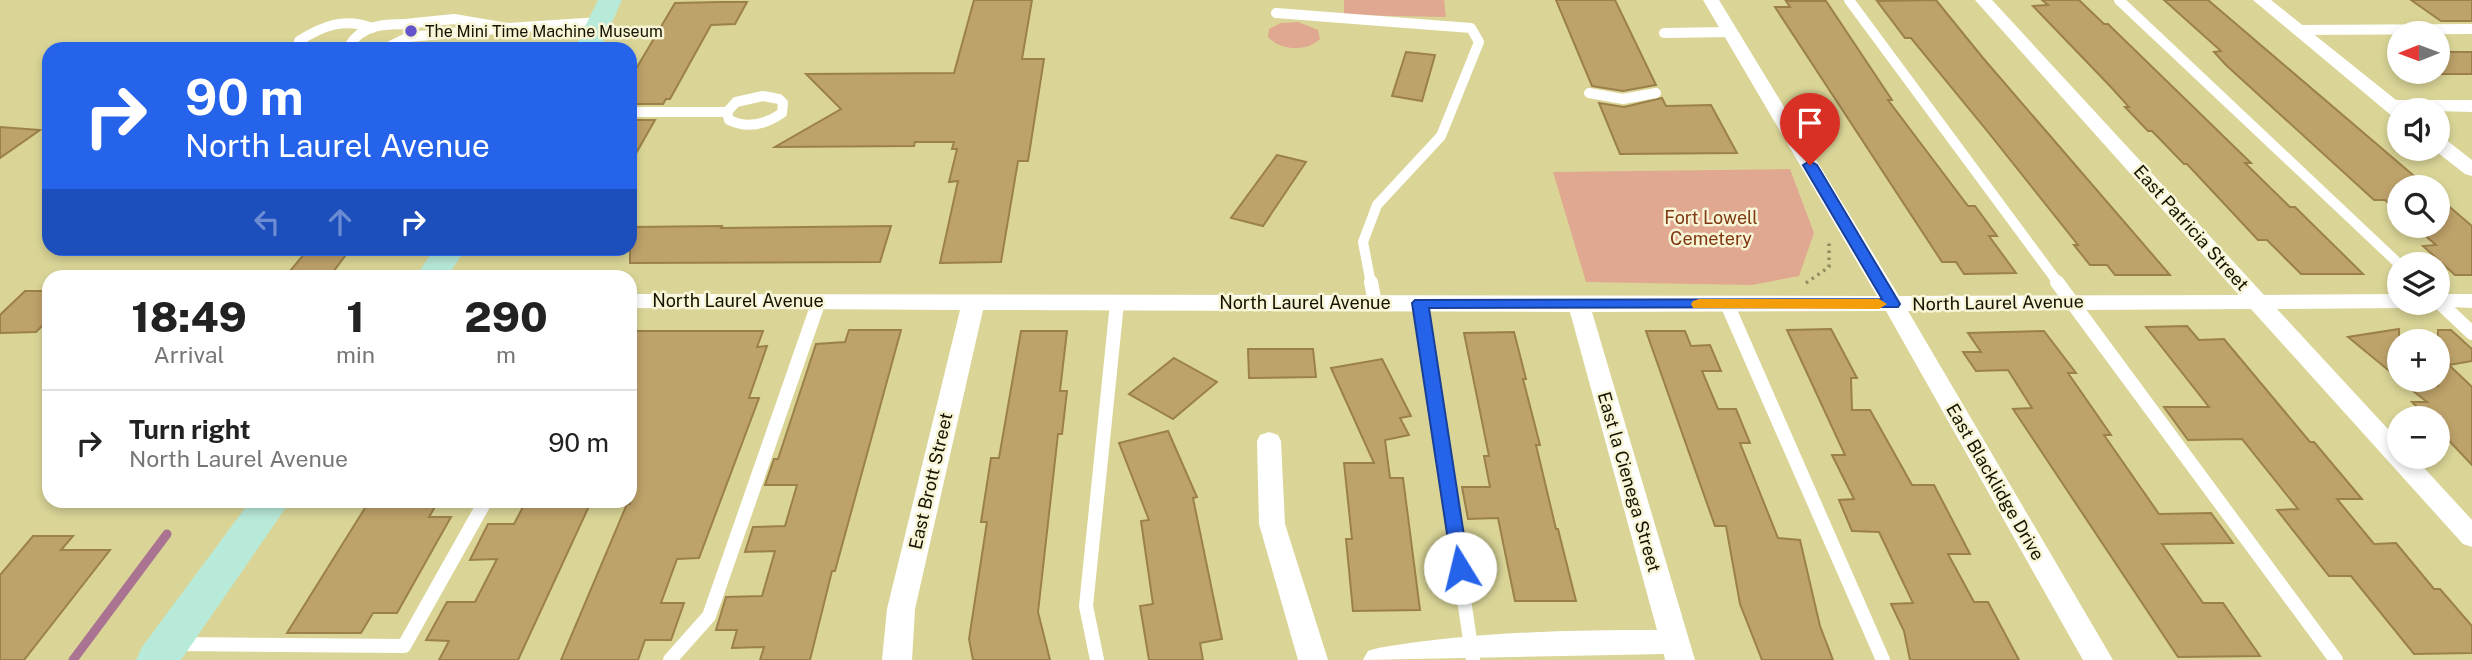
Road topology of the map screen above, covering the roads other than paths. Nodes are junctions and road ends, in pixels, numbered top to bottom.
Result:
1 (1711, 0) edge
2 (1849, 0) edge
3 (1983, 0) edge
4 (2119, 0) edge
5 (2260, 0) edge
6 (605, 11) edge
7 (1276, 13) dead end
8 (405, 24) junction
9 (372, 27) junction
10 (507, 28) junction
11 (2472, 29) edge
12 (2297, 30) junction
13 (1731, 32) junction
14 (1664, 33) dead end
15 (410, 37) junction
16 (299, 41) dead end
17 (351, 42) edge
18 (399, 42) edge
19 (590, 42) edge
20 (1589, 93) dead end
21 (1656, 93) dead end
22 (2387, 102) edge
23 (2472, 106) edge
24 (2450, 107) edge
25 (727, 111) junction
26 (637, 113) edge
27 (2450, 153) edge
28 (2472, 170) edge
29 (2387, 253) edge
30 (2256, 300) junction
31 (637, 301) edge
32 (819, 301) junction
33 (2387, 301) edge
34 (2450, 301) edge
35 (2472, 301) edge
36 (2071, 302) junction
37 (973, 303) junction
38 (1117, 303) junction
39 (1375, 303) junction
40 (1420, 303) junction
41 (1727, 304) junction
42 (1893, 304) junction
43 (1578, 305) junction
44 (2450, 312) edge
45 (2472, 333) edge
46 (1269, 440) dead end
47 (266, 508) edge
48 (481, 508) edge
49 (2472, 537) edge
50 (1677, 651) edge
51 (163, 652) edge
52 (1472, 654) edge
53 (670, 660) edge
54 (897, 660) edge
55 (1097, 660) edge
56 (1313, 660) edge
57 (1378, 660) edge
58 (1883, 660) edge
59 (2098, 660) edge
60 (2336, 660) edge

1 - 13 street, East Blacklidge Drive
2 - 36 lane
3 - 30 street, East Patricia Street
4 - 29 lane
5 - 12 street
6 - 10 lane
6 - 19 main road
7 - 39 lane
8 - 9 lane
8 - 10 lane
8 - 15 lane
9 - 16 lane
9 - 17 lane
10 - 15 lane
11 - 12 lane
12 - 22 street
13 - 14 lane
13 - 42 street, East Blacklidge Drive
15 - 18 lane
20 - 21 lane
23 - 24 street
25 - 25 lane
25 - 26 lane
27 - 28 street
30 - 33 street, North Laurel Avenue
30 - 36 street, North Laurel Avenue
30 - 49 street, East Patricia Street
31 - 32 street, North Laurel Avenue
32 - 37 street, North Laurel Avenue
32 - 53 lane
34 - 35 street
36 - 42 street, North Laurel Avenue
36 - 60 lane
37 - 38 street, North Laurel Avenue
37 - 54 street, East Brott Street
38 - 39 street, North Laurel Avenue
38 - 55 lane
39 - 40 street, North Laurel Avenue
40 - 43 street, North Laurel Avenue
40 - 52 lane
41 - 42 street, North Laurel Avenue
41 - 43 street, North Laurel Avenue
41 - 58 lane
42 - 59 street, East Blacklidge Drive
43 - 50 street, East la Cienega Street
44 - 45 lane
46 - 56 street
47 - 51 main road
48 - 51 lane
50 - 52 street
52 - 57 street

